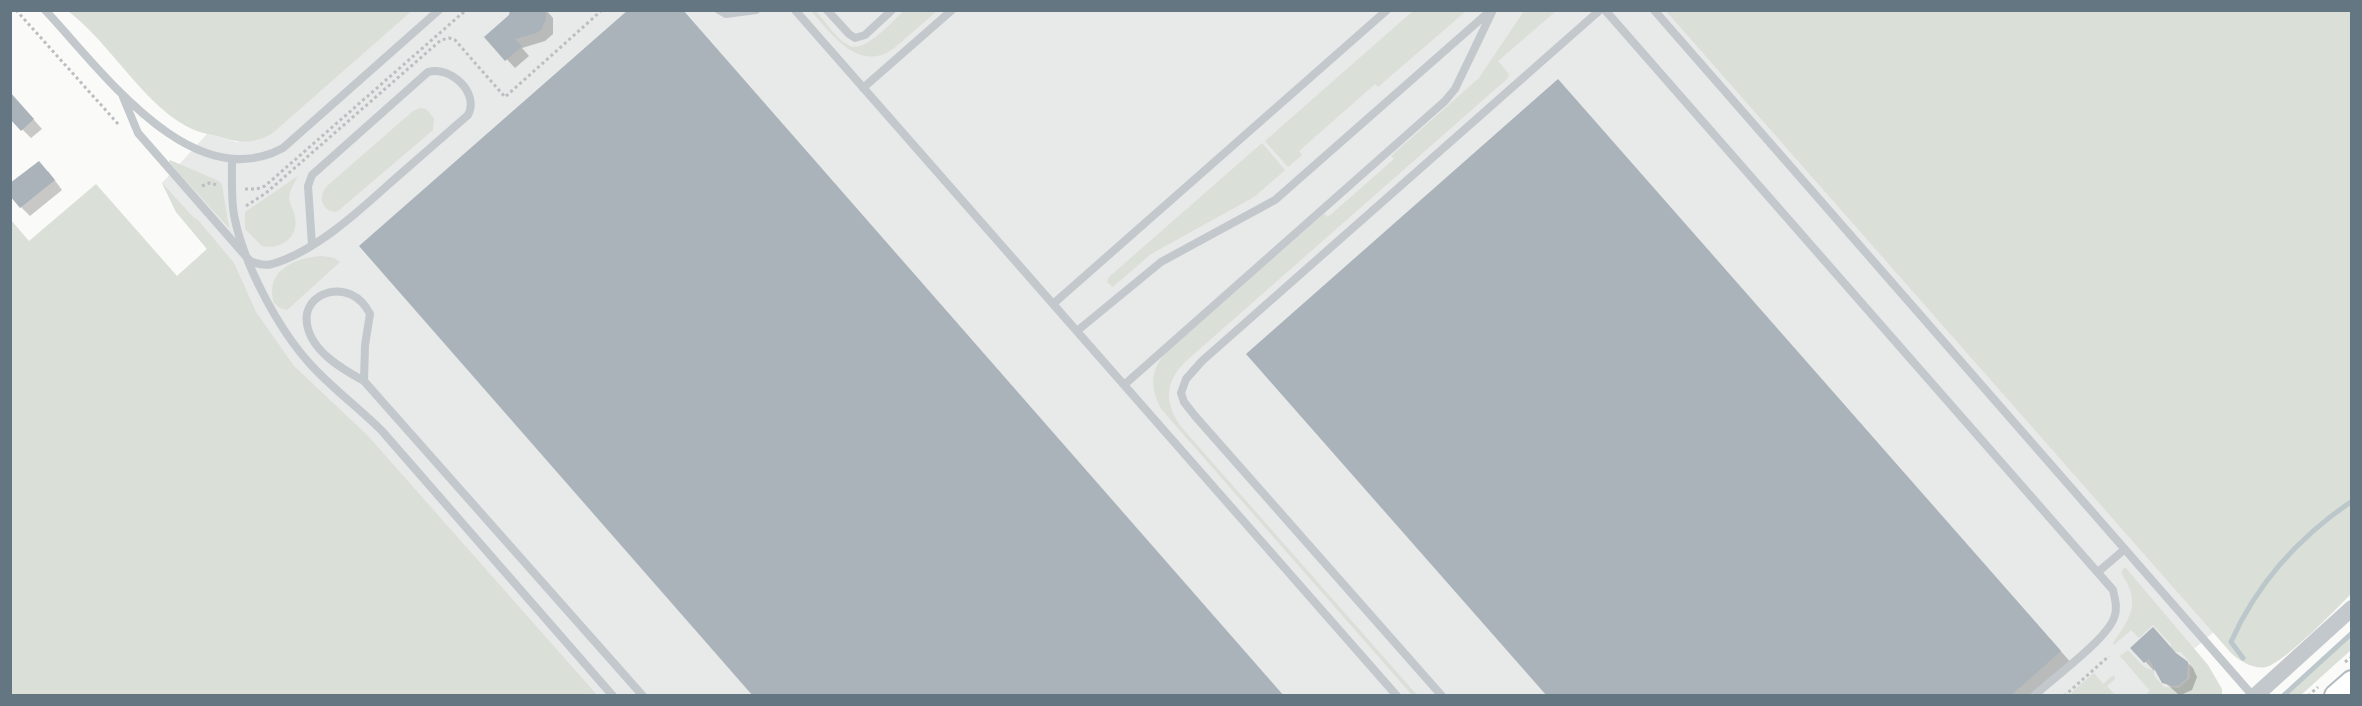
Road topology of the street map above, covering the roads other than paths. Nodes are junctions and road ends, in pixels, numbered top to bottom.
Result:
1 (45, 10) edge
2 (439, 10) edge
3 (719, 10) edge
4 (756, 10) edge
5 (795, 10) edge
6 (827, 10) edge
7 (892, 10) edge
8 (952, 10) edge
9 (1387, 10) edge
10 (1492, 10) edge
11 (1600, 10) edge
12 (1605, 10) edge
13 (1654, 10) edge
14 (863, 88) junction
15 (123, 97) junction
16 (232, 160) junction
17 (312, 245) junction
18 (250, 261) junction
19 (1053, 304) junction
20 (1077, 331) junction
21 (364, 381) junction
22 (1124, 385) junction
23 (2125, 549) junction
24 (2098, 573) junction
25 (2352, 608) edge
26 (2352, 682) edge
27 (613, 696) edge
28 (643, 696) edge
29 (1397, 696) edge
30 (1442, 696) edge
31 (2034, 696) edge
32 (2254, 696) edge
33 (2336, 696) edge

1 - 15 lane
2 - 16 lane
3 - 4 lane
5 - 14 lane
6 - 7 lane
8 - 14 lane
9 - 19 lane
10 - 20 lane
10 - 22 lane
11 - 30 lane
12 - 24 lane
13 - 23 lane
14 - 19 lane
15 - 16 lane
15 - 18 lane
16 - 18 lane
17 - 17 lane
17 - 18 lane
18 - 27 lane
19 - 20 lane
20 - 22 lane
21 - 21 lane
21 - 28 lane
22 - 29 lane
23 - 24 lane
23 - 32 lane
24 - 31 lane
25 - 32 street
26 - 33 main road

